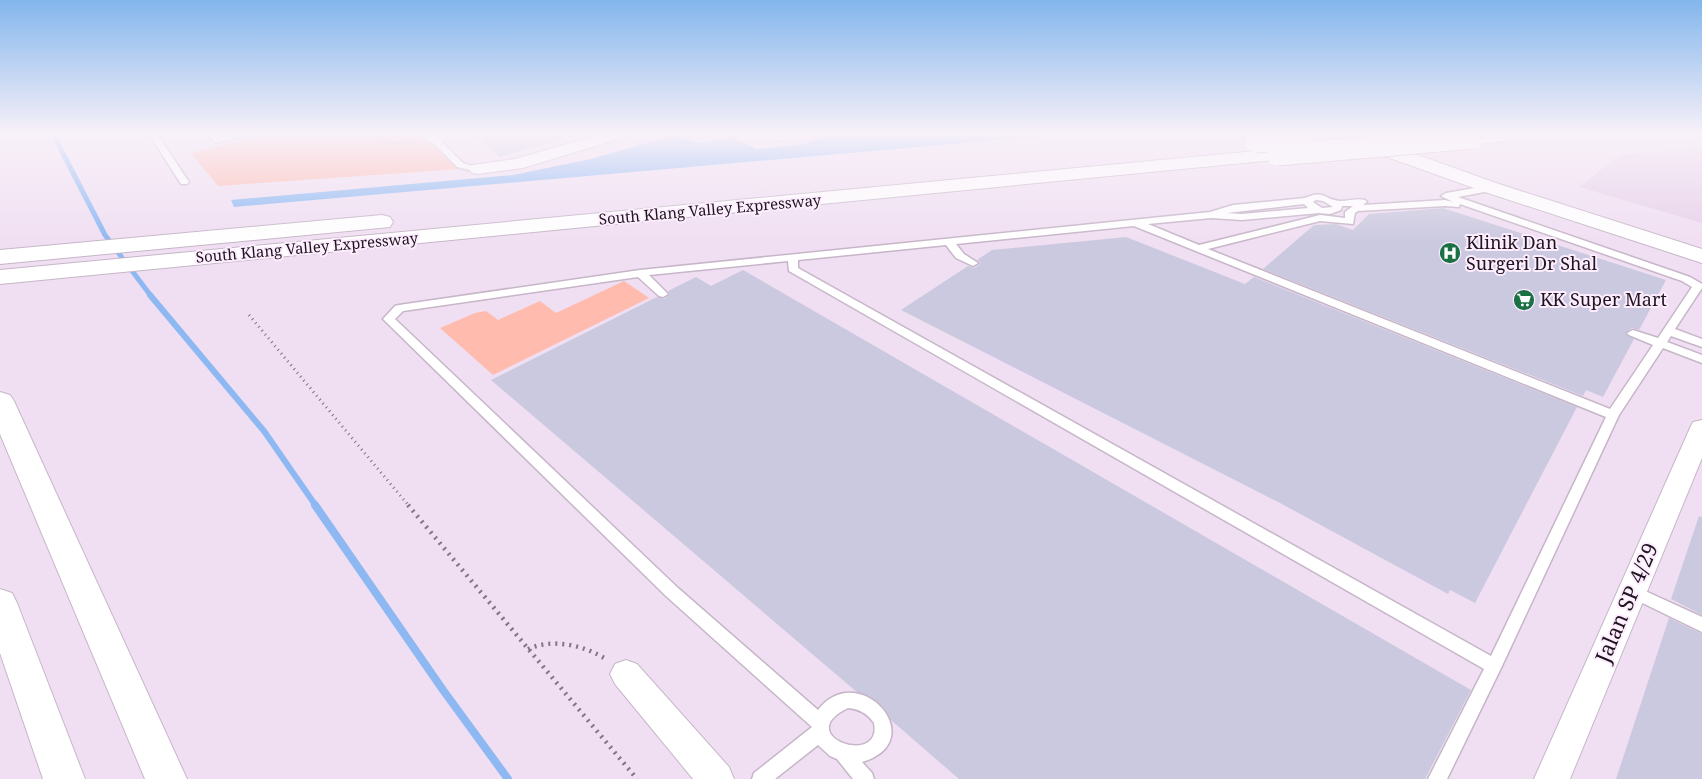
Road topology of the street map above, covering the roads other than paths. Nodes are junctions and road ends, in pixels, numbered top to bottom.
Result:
1 (176, 170) edge
2 (976, 170) edge
3 (1102, 170) edge
4 (1443, 170) edge
5 (1486, 170) edge
6 (184, 182) dead end
7 (1492, 188) junction
8 (1446, 196) junction
9 (1307, 201) junction
10 (1337, 204) junction
11 (1319, 210) junction
12 (1211, 215) junction
13 (1522, 222) junction
14 (1135, 223) junction
15 (1702, 239) edge
16 (948, 241) junction
17 (1198, 248) junction
18 (1682, 249) junction
19 (158, 253) junction
20 (793, 256) junction
21 (1702, 256) edge
22 (0, 257) edge
23 (1702, 260) edge
24 (973, 262) dead end
25 (640, 273) junction
26 (0, 277) edge
27 (663, 294) dead end
28 (1668, 333) junction
29 (1702, 343) edge
30 (1702, 359) edge
31 (0, 401) edge
32 (1613, 415) junction
33 (1702, 428) edge
34 (1632, 591) junction
35 (0, 604) edge
36 (1702, 625) edge
37 (1494, 666) junction
38 (626, 674) road end
39 (820, 727) junction
40 (845, 757) junction
41 (863, 778) edge
42 (64, 779) edge
43 (166, 779) edge
44 (716, 779) edge
45 (761, 779) edge
46 (1437, 779) edge
47 (1552, 779) edge

1 - 6 lane
2 - 19 main road, South Klang Valley Expressway, bridge
3 - 19 main road, South Klang Valley Expressway, bridge
4 - 7 main road
5 - 15 main road
7 - 8 lane
7 - 18 main road
8 - 10 lane
8 - 13 lane
9 - 10 lane
9 - 11 lane
9 - 12 lane
10 - 11 lane
11 - 12 lane
12 - 14 lane
13 - 17 lane
13 - 28 lane
14 - 16 lane
14 - 17 lane
16 - 20 lane
16 - 24 lane
17 - 32 lane
18 - 21 main road
18 - 23 street
19 - 22 main road, South Klang Valley Expressway
19 - 26 main road, South Klang Valley Expressway
20 - 25 lane
20 - 37 lane
25 - 27 lane
25 - 39 lane
28 - 28 lane
28 - 29 lane
28 - 30 lane
28 - 32 lane
31 - 43 main road
32 - 37 lane
33 - 34 street, Jalan SP 4/29
34 - 36 lane
34 - 47 street, Jalan SP 4/29
35 - 42 main road
37 - 46 lane
38 - 44 street
39 - 40 lane
39 - 40 lane
39 - 45 lane
40 - 41 lane

